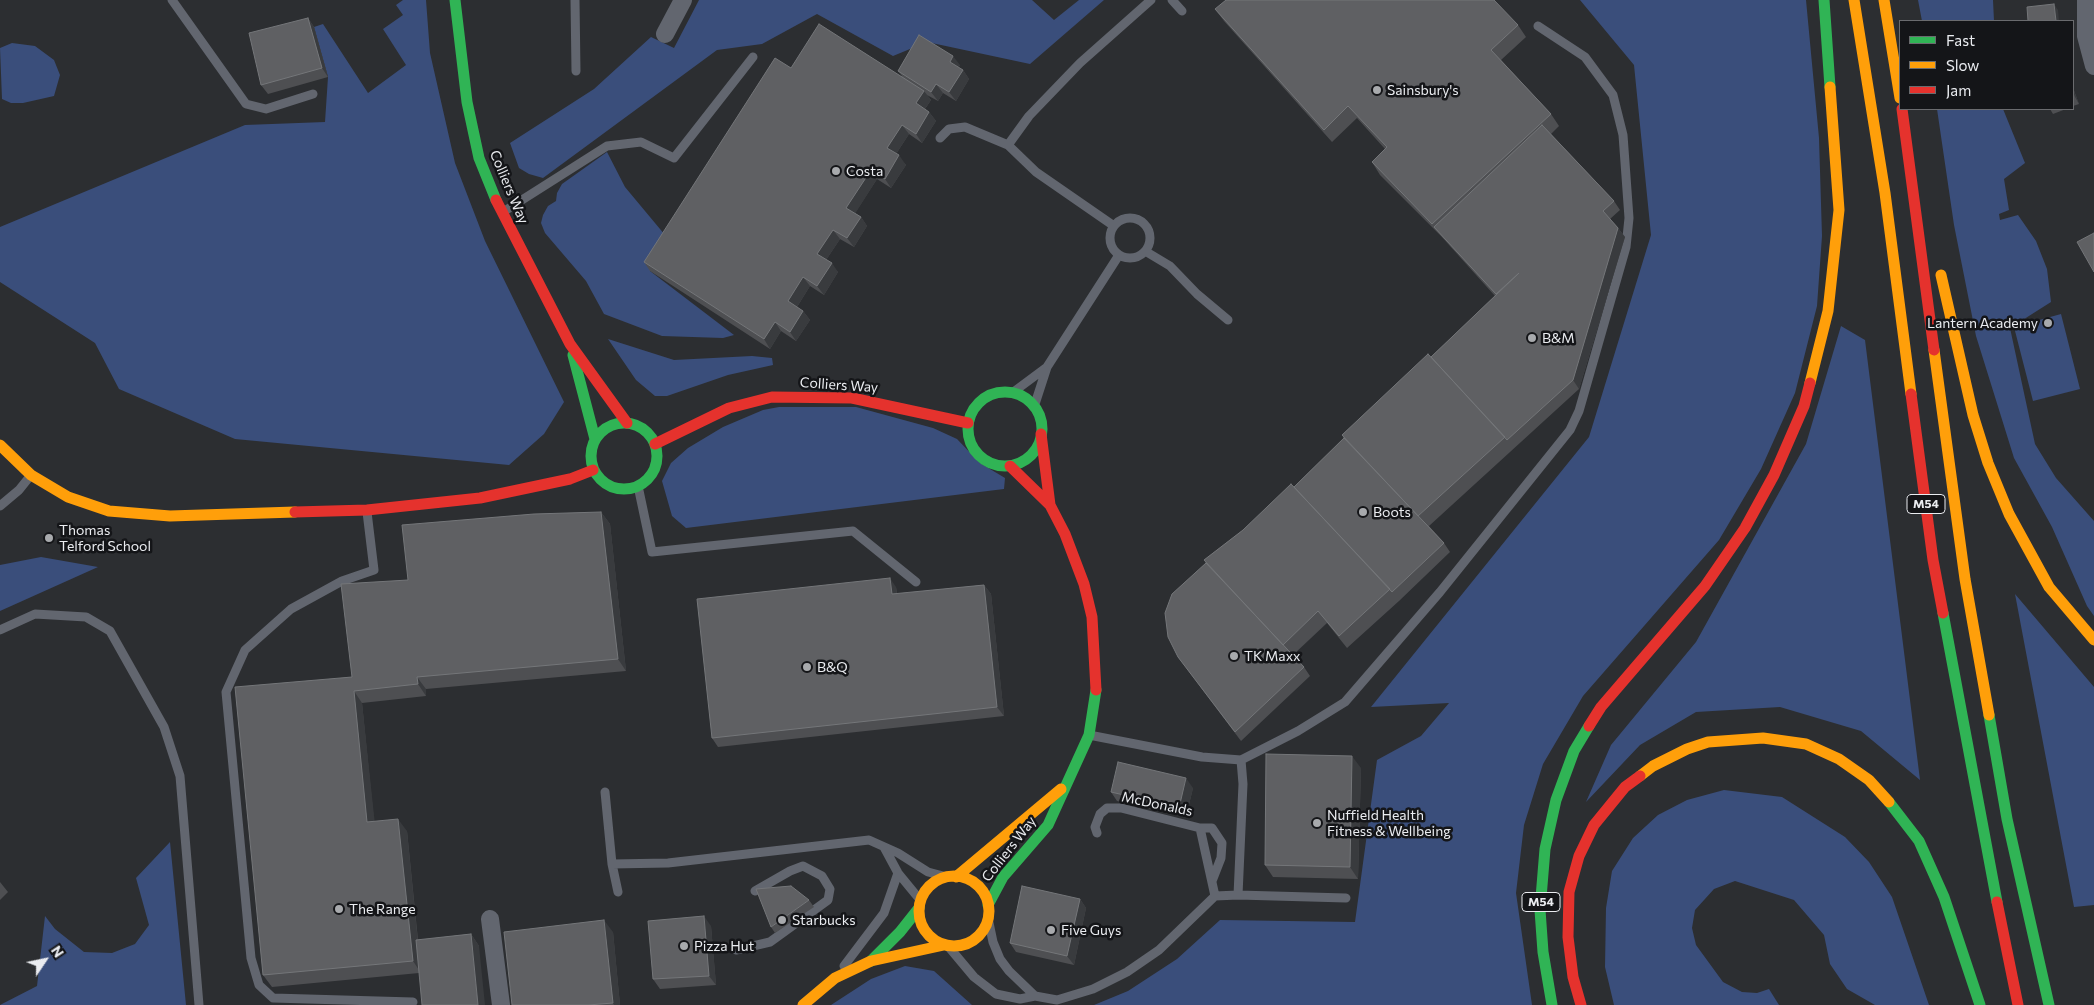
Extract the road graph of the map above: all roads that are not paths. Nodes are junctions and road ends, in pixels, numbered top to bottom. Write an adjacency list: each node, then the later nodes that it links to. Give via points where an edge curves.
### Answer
1 (172, 0): 18 (lane, via 246,104 266,109)
2 (456, 0): 23 (main road, Colliers Way, via 467,102 479,158)
3 (575, 0): 16 (lane)
4 (1151, 0): 21 (lane, via 1080,63 1029,116)
5 (1172, 0): 11 (lane)
6 (1824, 0): 82 (main road, M54, via 1838,210 1828,311 1804,406 1774,476 1745,528 1705,586 1601,707 1574,751 1556,800 1545,849 1540,910)
7 (1854, 0): 85 (main road, M54, via 1885,193 1933,560 1979,816)
8 (1884, 0): 17 (main road)
9 (2086, 0): 15 (street, via 2086,36)
10 (678, 2): 13 (street)
11 (1182, 11)
12 (1538, 26): 51 (lane, via 1585,57 1613,96 1623,135 1629,218 1626,247 1579,411 1555,450 1440,592 1345,702)
13 (665, 34)
14 (753, 57): 23 (lane, via 674,158 641,142 607,146)
15 (2094, 66)
16 (576, 71)
17 (1899, 92)
18 (313, 94)
19 (1902, 110): 22 (main road, M54)
20 (940, 138): 21 (lane, via 949,129 965,127)
21 (1008, 145): 24 (lane, via 1036,172)
22 (1913, 180): 25 (main road, M54); 86 (main road, M54, via 1965,579 2007,819)
23 (500, 213): 30 (main road, Colliers Way)
24 (1114, 226): 26 (lane, via 1124,219 1142,222 1149,233); 27 (lane, via 1110,238 1114,251)
25 (1932, 240)
26 (1145, 251): 27 (lane, via 1136,257); 29 (lane, via 1170,266)
27 (1120, 255): 31 (lane)
28 (1939, 266): 49 (main road, via 1973,415 2009,514 2049,587)
29 (1228, 320)
30 (570, 344): 34 (main road, Colliers Way); 37 (main road, Colliers Way)
31 (1047, 367): 32 (lane); 33 (lane)
32 (1012, 393): 33 (main road); 35 (main road, via 1001,392 979,402)
33 (1034, 407): 36 (main road, Colliers Way, via 1039,415)
34 (627, 423): 37 (main road, via 609,426); 38 (main road, Colliers Way, via 644,430)
35 (968, 423): 38 (main road, Colliers Way, via 852,398 772,397 730,408); 40 (main road, Colliers Way, via 971,446 978,455 993,464)
36 (1041, 434): 40 (main road, via 1031,455); 44 (main road, Colliers Way)
37 (595, 439): 41 (main road, Colliers Way, via 590,454)
38 (655, 444): 43 (main road, via 657,454 653,473)
39 (0, 445): 42 (main road)
40 (1010, 466): 44 (main road, Colliers Way)
41 (593, 470): 43 (main road, via 608,486 628,490); 46 (main road, via 570,479 480,498)
42 (31, 474): 45 (lane, via 20,490); 46 (main road, via 68,497 109,511 170,516)
43 (638, 486): 47 (lane, via 652,552 852,531)
44 (1050, 505): 50 (main road, Colliers Way, via 1084,584 1092,618 1097,685)
45 (0, 506)
46 (367, 510): 76 (lane, via 374,570 342,581 291,609 245,650 226,692 246,909 251,958 259,985 273,998)
47 (916, 582)
48 (0, 630): 78 (lane, via 35,614 86,617 110,631 164,727 180,776)
49 (2094, 640)
50 (1088, 735): 51 (lane, via 1202,757); 52 (main road, Colliers Way)
51 (1241, 760): 63 (lane, via 1243,784)
52 (1066, 784): 59 (main road, Colliers Way); 67 (main road, Colliers Way, via 1048,825 1003,876)
53 (605, 792): 57 (lane)
54 (1200, 828): 55 (lane, McDonalds, via 1121,808 1107,808 1100,814 1095,827); 60 (lane, McDonalds); 60 (lane, McDonalds, via 1212,828 1222,843 1221,858)
55 (1097, 833)
56 (884, 847): 57 (lane, via 869,840 850,841 668,863); 58 (lane); 59 (lane, via 928,872)
57 (612, 864): 62 (lane)
58 (898, 873): 66 (lane); 73 (lane, via 884,913)
59 (951, 877): 66 (main road, Colliers Way, via 930,886); 67 (main road, Colliers Way, via 967,879 977,885)
60 (1212, 881): 64 (lane, McDonalds)
61 (755, 891): 71 (lane, via 803,866 822,876 830,889 828,900 770,942)
62 (618, 892)
63 (1238, 895): 64 (lane); 65 (lane)
64 (1215, 896): 77 (lane, via 1159,950 1127,972)
65 (1346, 898)
66 (920, 905): 70 (main road, via 923,926 935,940); 72 (main road, Colliers Way, via 900,932)
67 (988, 905): 68 (main road, Colliers Way)
68 (988, 918): 70 (main road, Colliers Way, via 974,940 966,944); 75 (lane, via 1000,958)
69 (490, 919): 79 (street)
70 (946, 945): 72 (main road, Colliers Way); 74 (lane, via 974,977)
71 (736, 950)
72 (871, 961): 73 (main road, Colliers Way)
73 (836, 978): 80 (main road, Colliers Way)
74 (996, 994): 75 (lane, via 1020,999); 81 (lane)
75 (1036, 996): 77 (lane)
76 (414, 1002)
77 (1057, 1002)
78 (199, 1005)
79 (501, 1005)
80 (803, 1005)
81 (1000, 1005)
82 (1552, 1005)
83 (1581, 1005): 84 (main road, M54, via 1572,977 1568,937 1569,892 1579,856 1594,826 1625,787 1653,766 1708,742 1763,738 1806,744 1839,759 1869,780 1900,814 1919,841 1944,897)
84 (1980, 1005)
85 (2018, 1005)
86 (2049, 1005)

